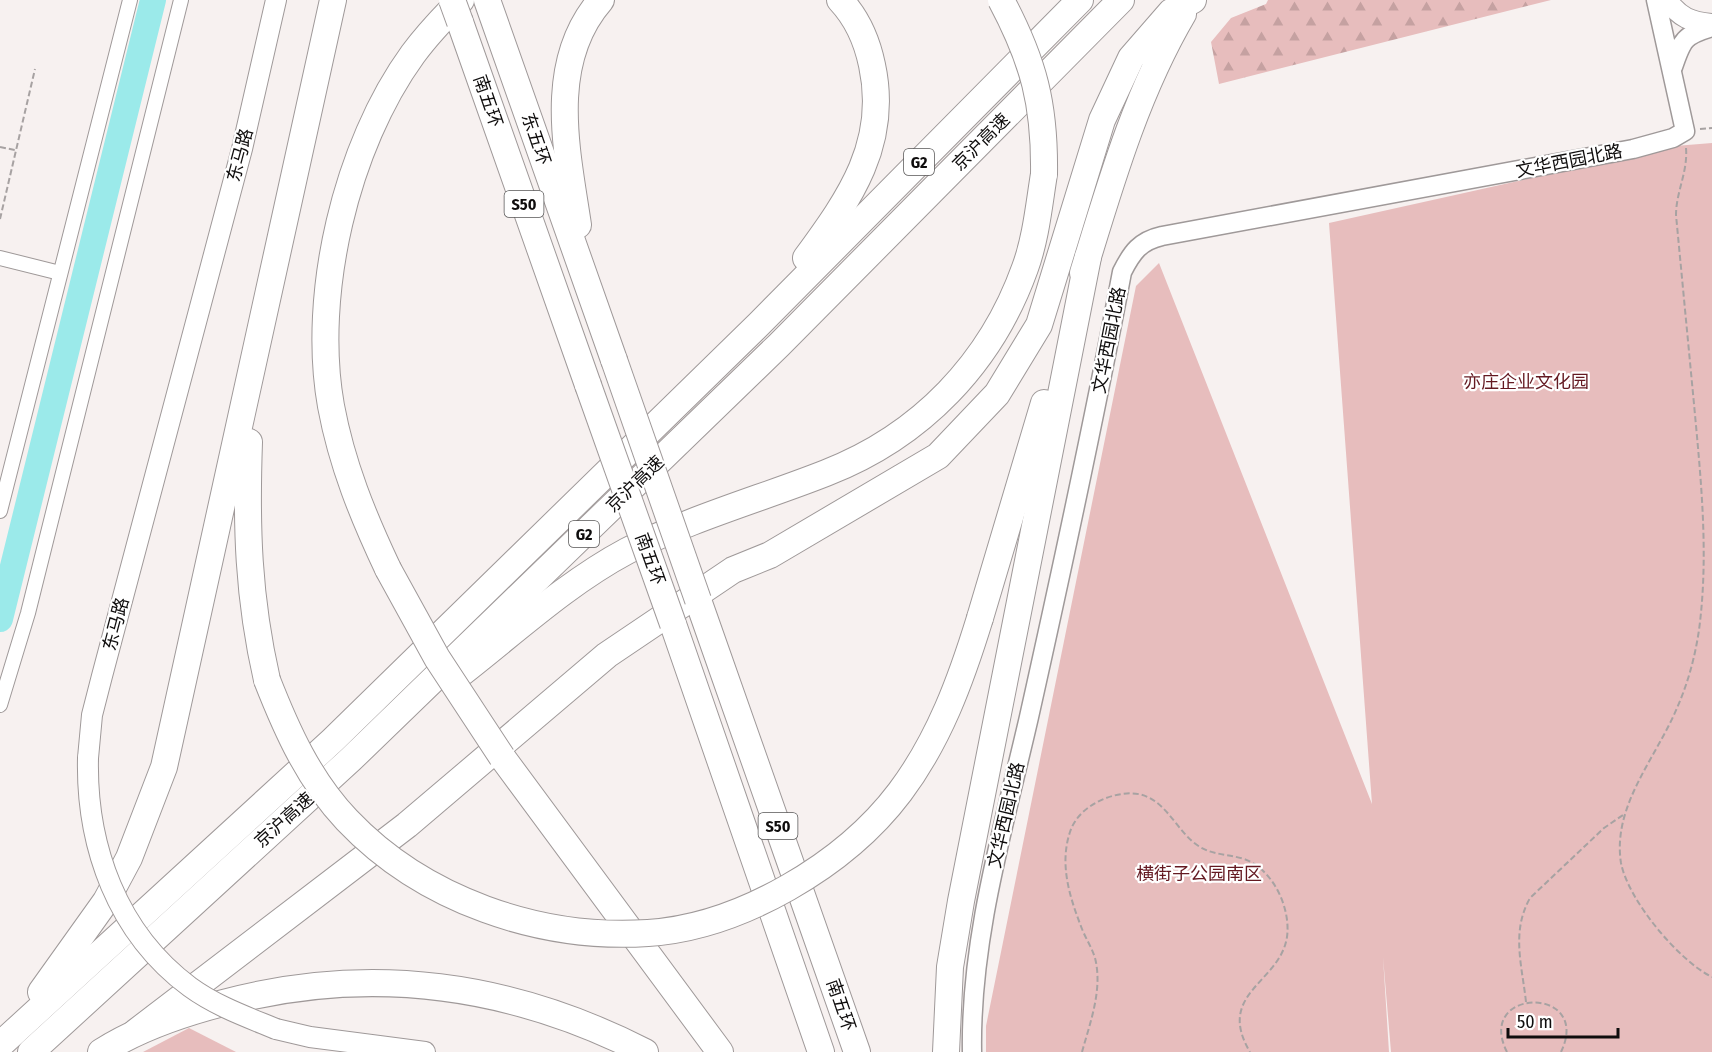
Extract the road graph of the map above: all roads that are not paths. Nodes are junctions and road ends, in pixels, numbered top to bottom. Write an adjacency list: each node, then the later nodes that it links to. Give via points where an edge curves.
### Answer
1 (130, 0): 19 (street)
2 (181, 0): 24 (street, via 31,602)
3 (276, 0): 30 (main road, 东马路, bridge, via 242,149 92,716 87,793 104,872 122,909 164,965 191,987 228,1009 276,1029)
4 (333, 0): 22 (highway)
5 (487, 0): 20 (highway, 东五环 / S50)
6 (602, 0): 20 (highway, via 577,41 567,76 564,110)
7 (840, 0): 21 (highway, via 859,26 870,53 877,120 871,147 841,210)
8 (1001, 0): 25 (highway, bridge, via 1025,49 1039,91 1044,174 1026,266 1007,313 959,385 874,450 829,472 680,527 588,574)
9 (1080, 0): 21 (highway, 京沪高速 / G2)
10 (1121, 0): 25 (highway, 京沪高速 / G2, via 778,345)
11 (1193, 0): 17 (highway, via 1156,67 1132,122); 26 (highway, via 1171,12 1131,58 1102,120 1039,325 998,394 938,456 787,546 733,570 607,655 407,825)
12 (1656, 0): 16 (street)
13 (1667, 0): 15 (main road, via 1689,22)
14 (458, 7): 32 (highway, bridge, via 412,55 374,124 340,219 330,267 326,359 331,404 350,481 388,569 437,658 502,757); 33 (highway, 南五环 / S50, bridge)
15 (1712, 25): 16 (street, via 1689,34)
16 (1672, 67): 36 (street, 文华西园北路, via 1685,131 1673,138 1633,149 1162,236 1149,239 1131,255 1122,272 1077,505 992,877 978,963)
17 (1088, 257): 22 (highway, bridge, via 965,668 928,752 899,794 873,822 812,874 775,894 694,926 649,933 591,933 504,916 466,902 384,854 347,820 315,779 288,735 267,680 254,624 247,507); 35 (highway, via 960,901 950,967)
18 (0, 258): 19 (street)
19 (60, 273): 23 (street)
20 (585, 279): 34 (highway, 南五环 / S50, bridge)
21 (759, 324): 27 (highway, 京沪高速 / G2, via 333,740)
22 (259, 340): 27 (highway, via 177,719 150,808 106,901)
23 (0, 511)
24 (0, 705)
25 (351, 759): 28 (highway, 京沪高速 / G2)
26 (136, 1032): 29 (highway); 31 (highway, via 182,1014 290,988 335,982 400,983 501,996 606,1032)
27 (1, 1044)
28 (31, 1052)
29 (101, 1052)
30 (425, 1052)
31 (645, 1052)
32 (720, 1052)
33 (821, 1052)
34 (857, 1052)
35 (945, 1052)
36 (972, 1052)

